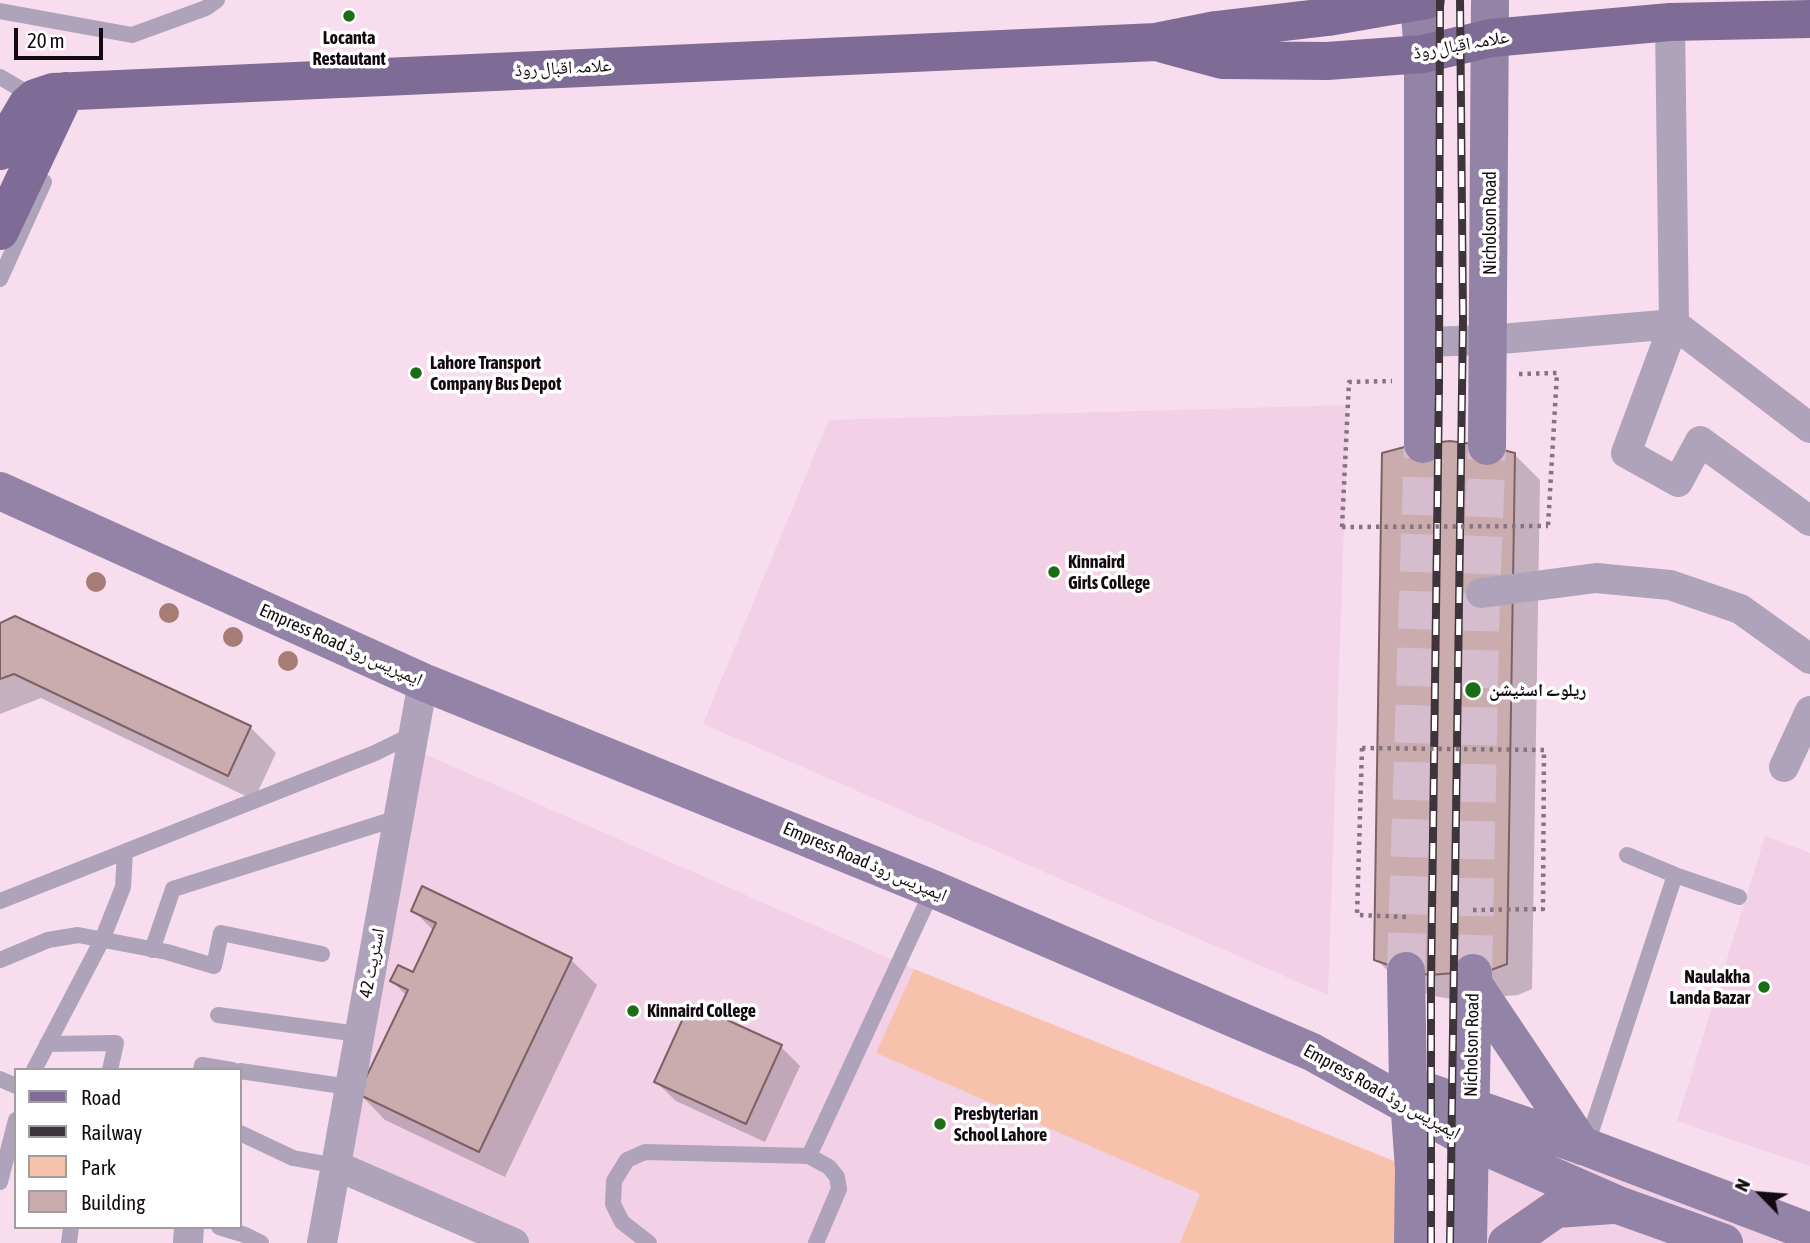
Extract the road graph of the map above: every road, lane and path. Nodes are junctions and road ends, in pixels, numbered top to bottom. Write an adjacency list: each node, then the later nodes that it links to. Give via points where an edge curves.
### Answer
1 (216, 0): 4 (lane, via 206,8 132,35)
2 (1421, 0): 8 (main road, علامہ اقبال روڈ); 9 (main road)
3 (1490, 0): 7 (main road, Nicholson Road)
4 (0, 11)
5 (1810, 19): 6 (main road, علامہ اقبال روڈ)
6 (1670, 22): 7 (main road, علامہ اقبال روڈ); 16 (street)
7 (1491, 38): 9 (main road, علامہ اقبال روڈ); 18 (main road, Nicholson Road)
8 (1156, 42): 9 (main road, علامہ اقبال روڈ, via 1222,60 1327,61); 11 (main road, علامہ اقبال روڈ)
9 (1423, 54): 17 (main road)
10 (0, 77): 11 (lane)
11 (66, 96): 12 (main road, via 15,125); 14 (main road)
12 (0, 151)
13 (51, 166): 15 (lane)
14 (0, 231)
15 (0, 279)
16 (1674, 324): 18 (street); 20 (street); 24 (street, via 1626,453 1678,482 1700,441)
17 (1421, 342): 18 (street); 19 (main road)
18 (1489, 357): 19 (path, bridge, via 1557,373 1548,526 1342,527 1349,382); 22 (main road, Nicholson Road)
19 (1422, 380): 21 (main road)
20 (1810, 428)
21 (1423, 444)
22 (1488, 446)
23 (0, 491): 27 (main road, Empress Road ایمپریس روڈ)
24 (1810, 521)
25 (1481, 593): 26 (street, via 1596,578 1670,585 1740,609)
26 (1810, 659)
27 (423, 682): 29 (street, اسٹریٹ 42); 35 (main road, Empress Road ایمپریس روڈ)
28 (1810, 711): 30 (street)
29 (414, 734): 31 (street, اسٹریٹ 42); 32 (lane)
30 (1784, 767)
31 (401, 817): 41 (lane, via 173,888); 46 (street, اسٹریٹ 42)
32 (125, 852): 37 (lane); 40 (lane, via 123,887)
33 (1627, 855): 34 (lane)
34 (1675, 875): 36 (lane); 58 (lane)
35 (933, 889): 54 (main road, Empress Road ایمپریس روڈ); 60 (lane)
36 (1739, 897)
37 (0, 901)
38 (1474, 910): 39 (path, bridge, via 1543,909 1544,750 1362,748 1357,915)
39 (1409, 917)
40 (102, 940): 41 (lane); 43 (lane, via 78,935 48,940); 47 (lane)
41 (152, 950): 42 (lane, via 214,966 221,933)
42 (322, 954)
43 (0, 960)
44 (1406, 971): 54 (main road)
45 (218, 1015): 46 (lane)
46 (358, 1034): 53 (street, اسٹریٹ 42)
47 (47, 1044): 48 (lane); 49 (lane, via 116,1043)
48 (35, 1068)
49 (110, 1068)
50 (201, 1068): 51 (lane)
51 (220, 1068)
52 (242, 1071): 53 (lane)
53 (349, 1087): 61 (street, اسٹریٹ 42)
54 (1410, 1097): 55 (main road, Empress Road ایمپریس روڈ); 71 (main road)
55 (1470, 1123): 58 (main road, Empress Road ایمپریس روڈ); 58 (main road, Nicholson Road, via 1473,978); 63 (main road, Empress Road ایمپریس روڈ); 72 (main road, Nicholson Road)
56 (14, 1125): 59 (lane)
57 (242, 1134): 61 (lane, via 293,1158)
58 (1584, 1146): 65 (main road, Empress Road ایمپریس روڈ)
59 (4, 1149): 62 (lane)
60 (809, 1156): 69 (lane, via 645,1152 627,1160 614,1181 613,1204 622,1222); 70 (lane, via 829,1167 839,1189)
61 (337, 1166): 67 (street, اسٹریٹ 42); 68 (street)
62 (0, 1182)
63 (1618, 1205): 73 (main road, via 1556,1209); 74 (main road, Empress Road ایمپریس روڈ)
64 (226, 1229): 66 (lane)
65 (1810, 1232)
66 (261, 1243)
67 (321, 1243)
68 (514, 1243)
69 (649, 1243)
70 (816, 1243)
71 (1413, 1243)
72 (1468, 1243)
73 (1507, 1243)
74 (1724, 1243)

